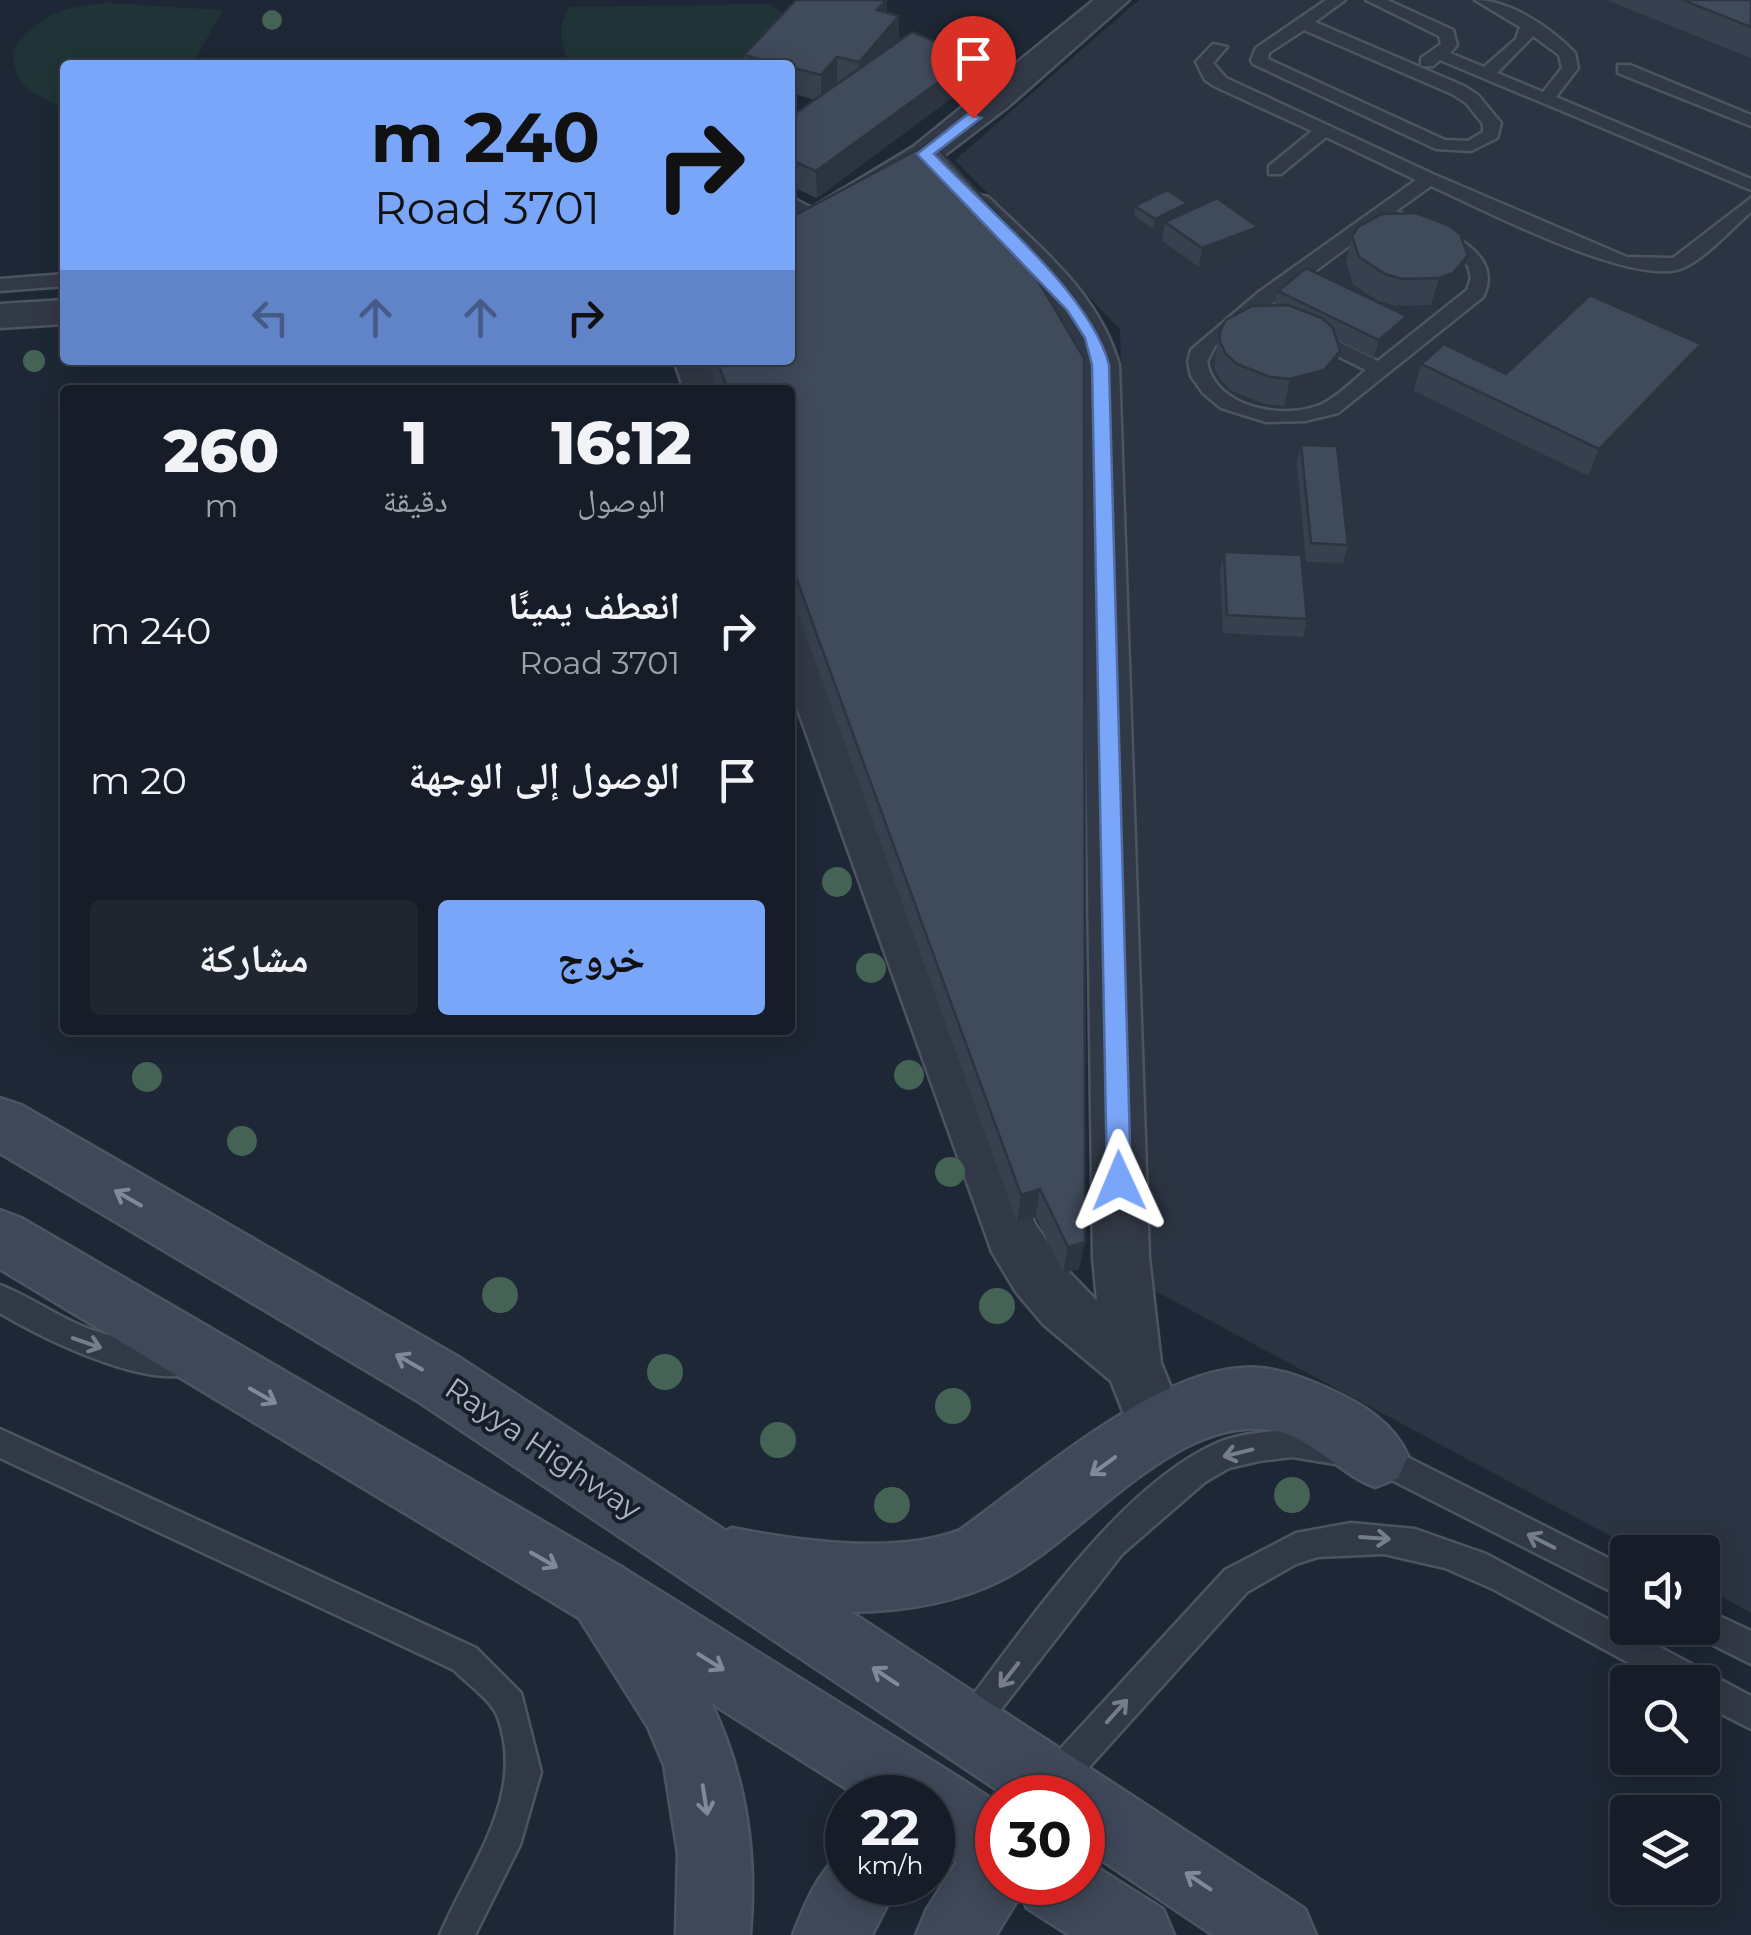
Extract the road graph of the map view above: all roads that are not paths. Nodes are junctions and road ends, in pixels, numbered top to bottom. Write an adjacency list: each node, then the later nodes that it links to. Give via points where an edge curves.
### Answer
1 (1113, 0): 15 (street)
2 (1337, 0): 5 (lane)
3 (1374, 0): 8 (lane, via 1447,33 1449,45)
4 (1482, 0): 6 (lane)
5 (1303, 23): 10 (lane); 10 (lane, via 1259,60 1442,146 1470,146 1491,134 1492,123 1472,98)
6 (1530, 25): 11 (lane); 12 (lane, via 1567,52 1570,68)
7 (1219, 47): 14 (lane, via 1204,62 1210,76)
8 (1438, 54): 10 (lane); 11 (lane)
9 (1624, 70): 13 (lane)
10 (1415, 71)
11 (1486, 74): 12 (lane)
12 (1546, 99): 18 (lane)
13 (1751, 121)
14 (1323, 131): 16 (lane); 17 (lane)
15 (925, 154): 21 (street); 32 (street, via 1074,306 1098,351 1121,1258)
16 (1276, 170)
17 (1429, 180): 19 (lane, via 1643,266 1691,256); 20 (lane)
18 (1751, 185)
19 (1751, 203)
20 (1384, 212): 25 (lane); 27 (lane, via 1470,255 1483,282 1476,294 1419,327)
21 (800, 219)
22 (60, 280): 23 (lane)
23 (0, 285)
24 (60, 312): 26 (street)
25 (1269, 314): 27 (lane); 27 (lane, via 1205,342 1198,354 1203,380 1229,404 1270,417 1313,414)
26 (0, 316)
27 (1380, 370)
28 (795, 640): 32 (street, via 1010,1234 1045,1291)
29 (0, 1123): 37 (main road, Rayya Highway, one-way to 29, via 438,1379)
30 (0, 1237): 33 (main road)
31 (0, 1298): 33 (lane, one-way to 33, via 89,1344)
32 (1132, 1362): 34 (street)
33 (212, 1366): 39 (main road, one-way to 39)
34 (1158, 1427): 36 (main road, via 1212,1402 1284,1402 1340,1426); 37 (main road, one-way to 37, via 983,1554 946,1568 803,1576)
35 (0, 1443): 54 (lane, via 464,1658 510,1704 526,1772 503,1844)
36 (1375, 1456): 38 (lane, one-way to 36); 45 (lane, one-way to 45, via 1292,1443 1224,1455 1194,1472 1111,1543)
37 (699, 1552): 45 (main road, Rayya Highway, one-way to 37)
38 (1610, 1576)
39 (598, 1592): 46 (main road, one-way to 46); 55 (main road, one-way to 55, via 683,1718 694,1750 713,1846)
40 (1720, 1633): 41 (lane)
41 (1751, 1648)
42 (1663, 1665): 49 (lane, one-way to 42, via 1236,1581 1316,1542 1362,1536 1454,1554)
43 (1720, 1697): 44 (lane)
44 (1751, 1714)
45 (966, 1730): 47 (main road); 48 (main road, Rayya Highway)
46 (888, 1775)
47 (937, 1775)
48 (1033, 1775)
49 (1079, 1775)
50 (1105, 1822): 59 (main road, Rayya Highway, one-way to 50)
51 (975, 1900): 57 (main road)
52 (848, 1905): 56 (main road)
53 (1089, 1905): 58 (main road)
54 (458, 1935)
55 (712, 1935)
56 (830, 1935)
57 (953, 1935)
58 (1137, 1935)
59 (1279, 1935)

